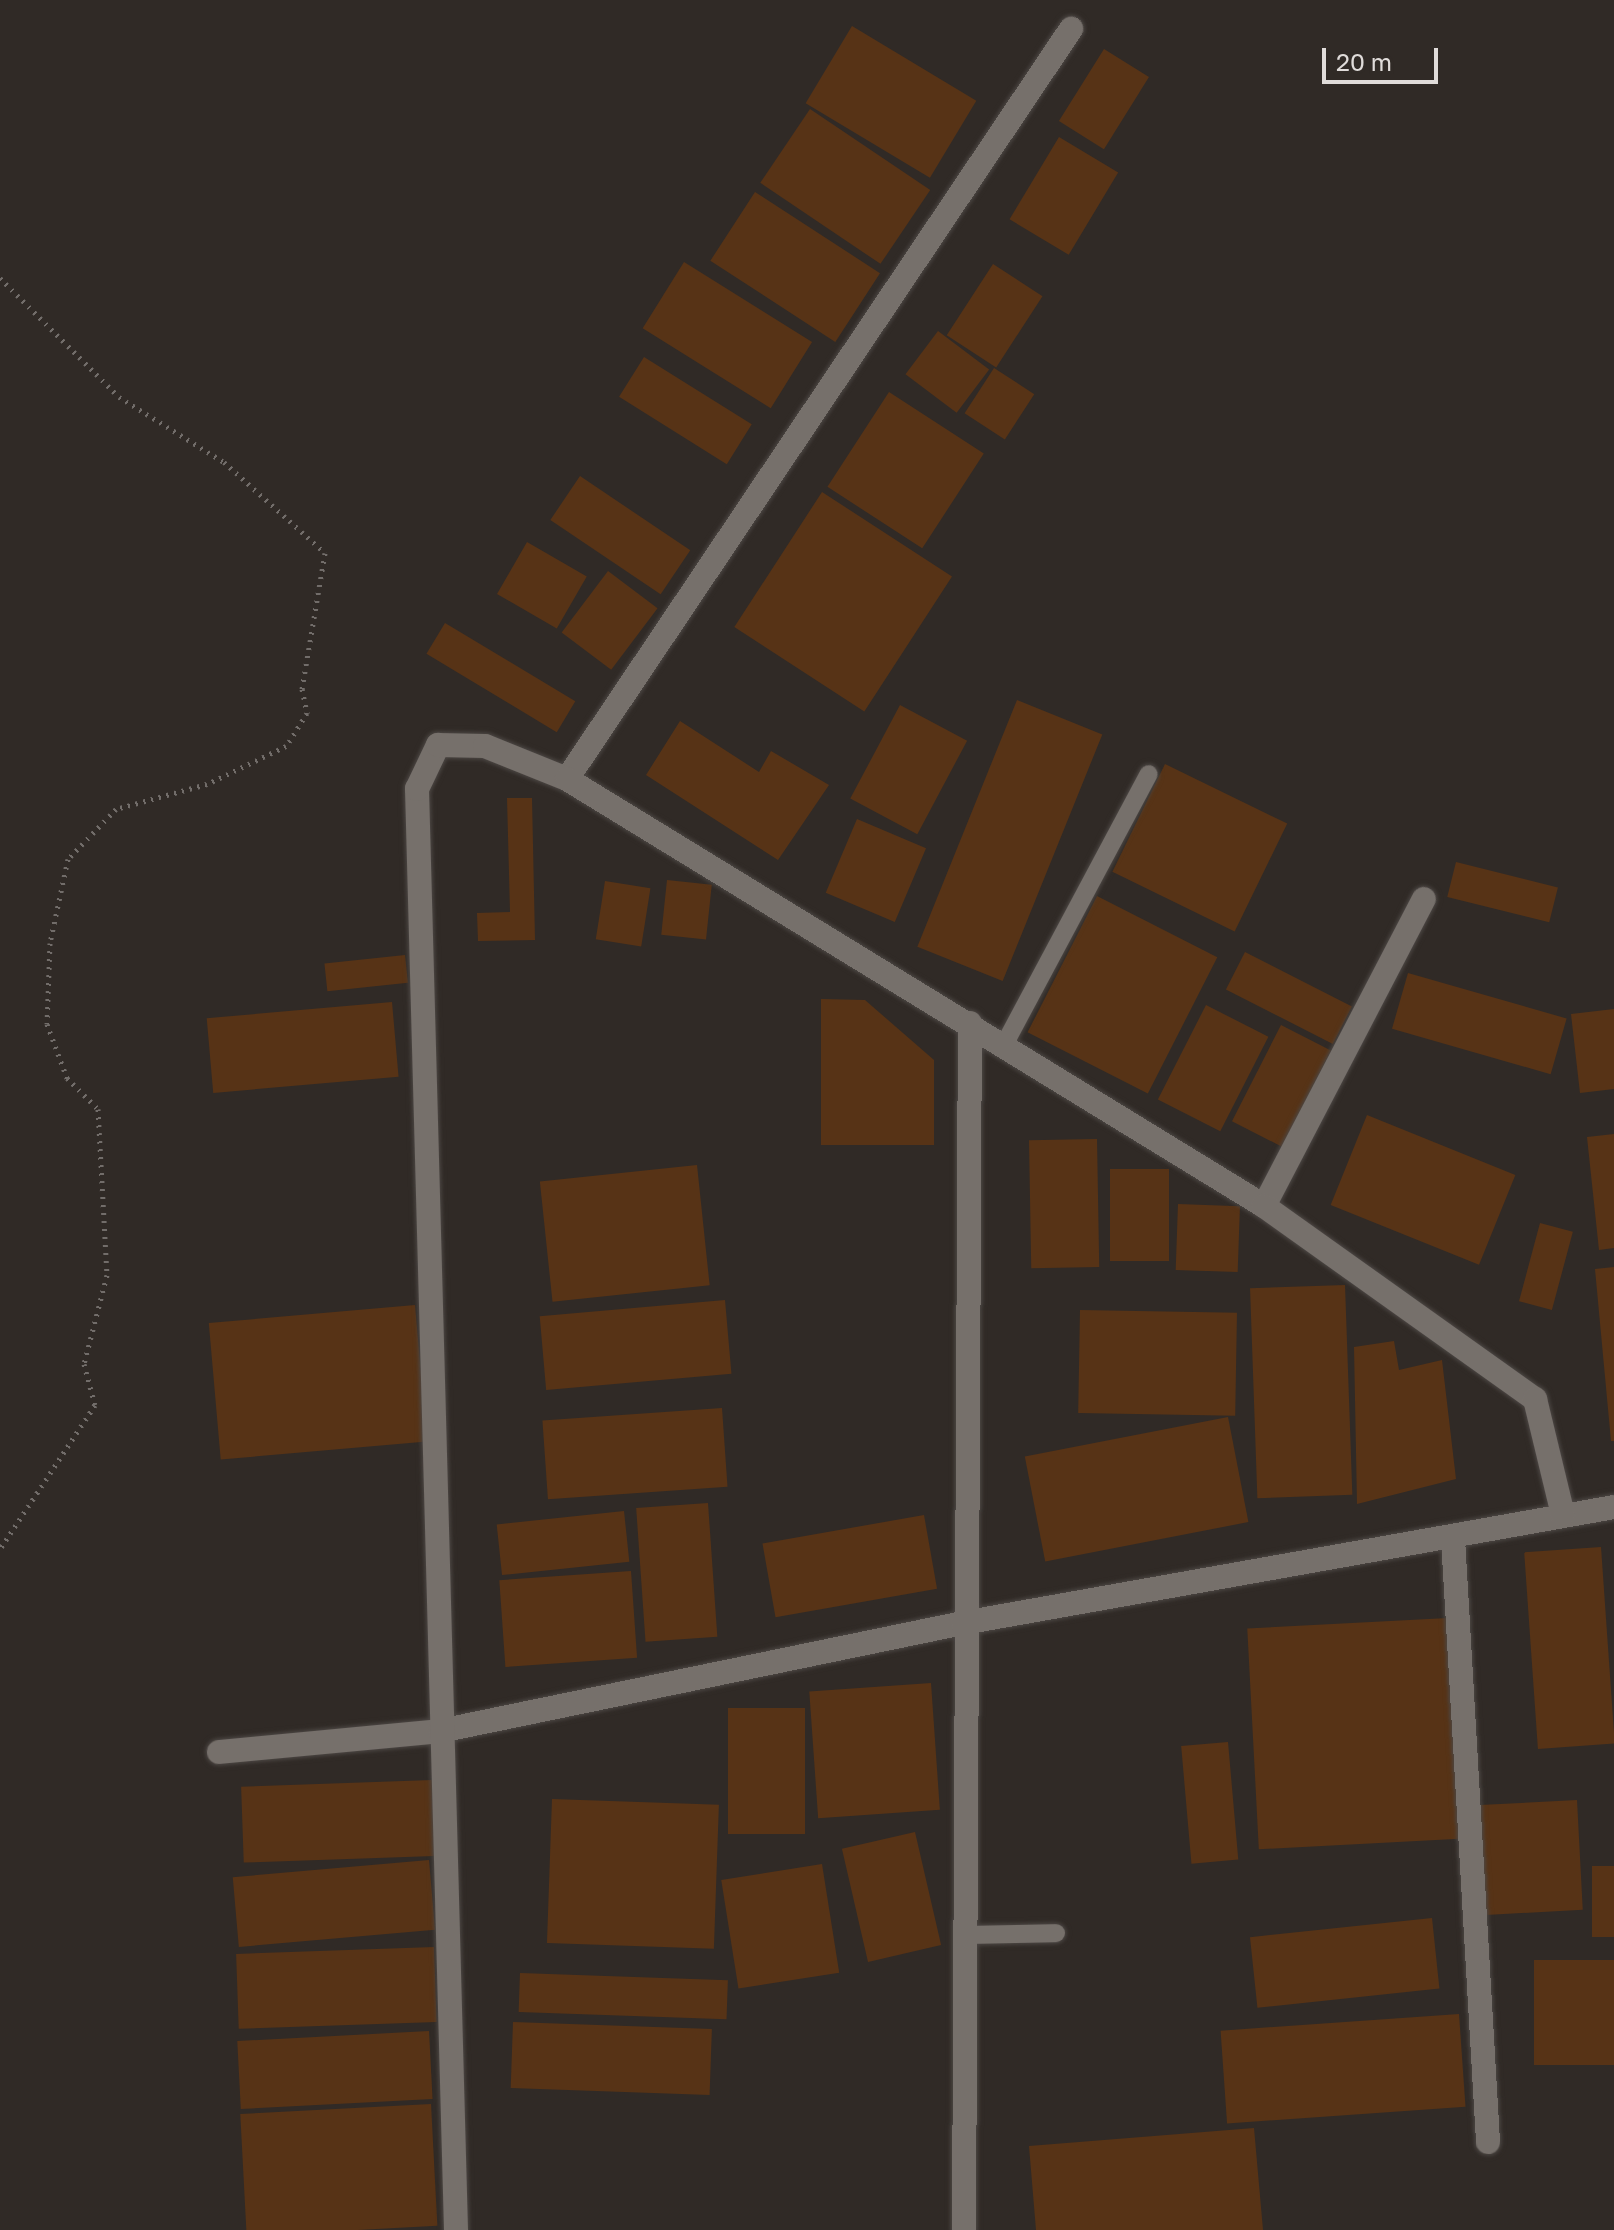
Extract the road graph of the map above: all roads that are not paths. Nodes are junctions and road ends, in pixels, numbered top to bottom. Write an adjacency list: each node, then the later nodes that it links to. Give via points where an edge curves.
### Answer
1 (1071, 29): 3 (street)
2 (1149, 774): 6 (lane)
3 (567, 779): 5 (street); 12 (street, via 485,746 438,745 417,789)
4 (1424, 899): 7 (street)
5 (970, 1023): 6 (street); 11 (street)
6 (1004, 1045): 7 (street)
7 (1264, 1206): 9 (street, via 1535,1399)
8 (1614, 1507): 9 (street)
9 (1563, 1515): 10 (street)
10 (1453, 1538): 11 (street); 16 (street)
11 (963, 1623): 12 (street); 15 (street)
12 (440, 1731): 13 (street); 17 (street)
13 (219, 1752)
14 (1056, 1933): 15 (lane)
15 (964, 1935): 18 (street)
16 (1488, 2142)
17 (456, 2230)
18 (964, 2230)

